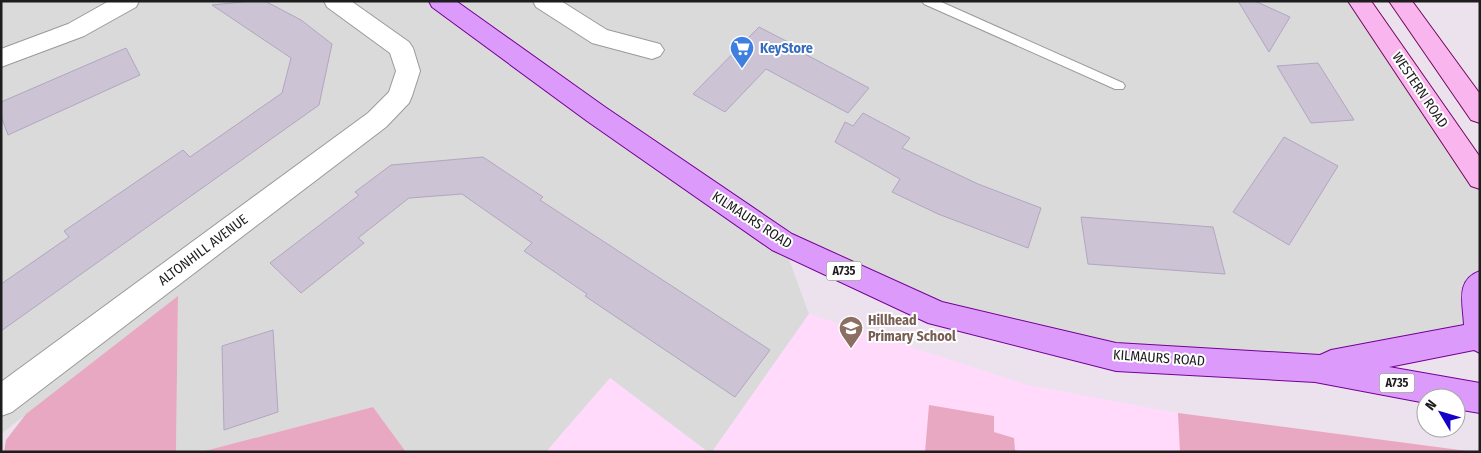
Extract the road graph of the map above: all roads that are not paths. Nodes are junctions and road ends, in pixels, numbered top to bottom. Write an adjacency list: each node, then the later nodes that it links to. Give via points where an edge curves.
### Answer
1 (128, 1): 9 (street, via 76,30)
2 (334, 1): 17 (street, ALTONHILL AVENUE, via 401,48 408,71 400,96 378,120)
3 (440, 1): 15 (main road, KILMAURS ROAD / A735, via 596,114 782,242 938,314 1116,357)
4 (544, 1): 8 (street, via 600,37)
5 (928, 1): 10 (lane)
6 (1359, 1): 12 (main road, WESTERN ROAD)
7 (1400, 1): 11 (main road)
8 (652, 50)
9 (1, 58)
10 (1119, 86)
11 (1480, 113)
12 (1480, 178)
13 (1480, 284): 14 (main road, A735, via 1477,287)
14 (1479, 338): 15 (main road, KILMAURS ROAD / A735)
15 (1315, 368): 16 (main road, KILMAURS ROAD / A735)
16 (1480, 398)
17 (1, 400)

